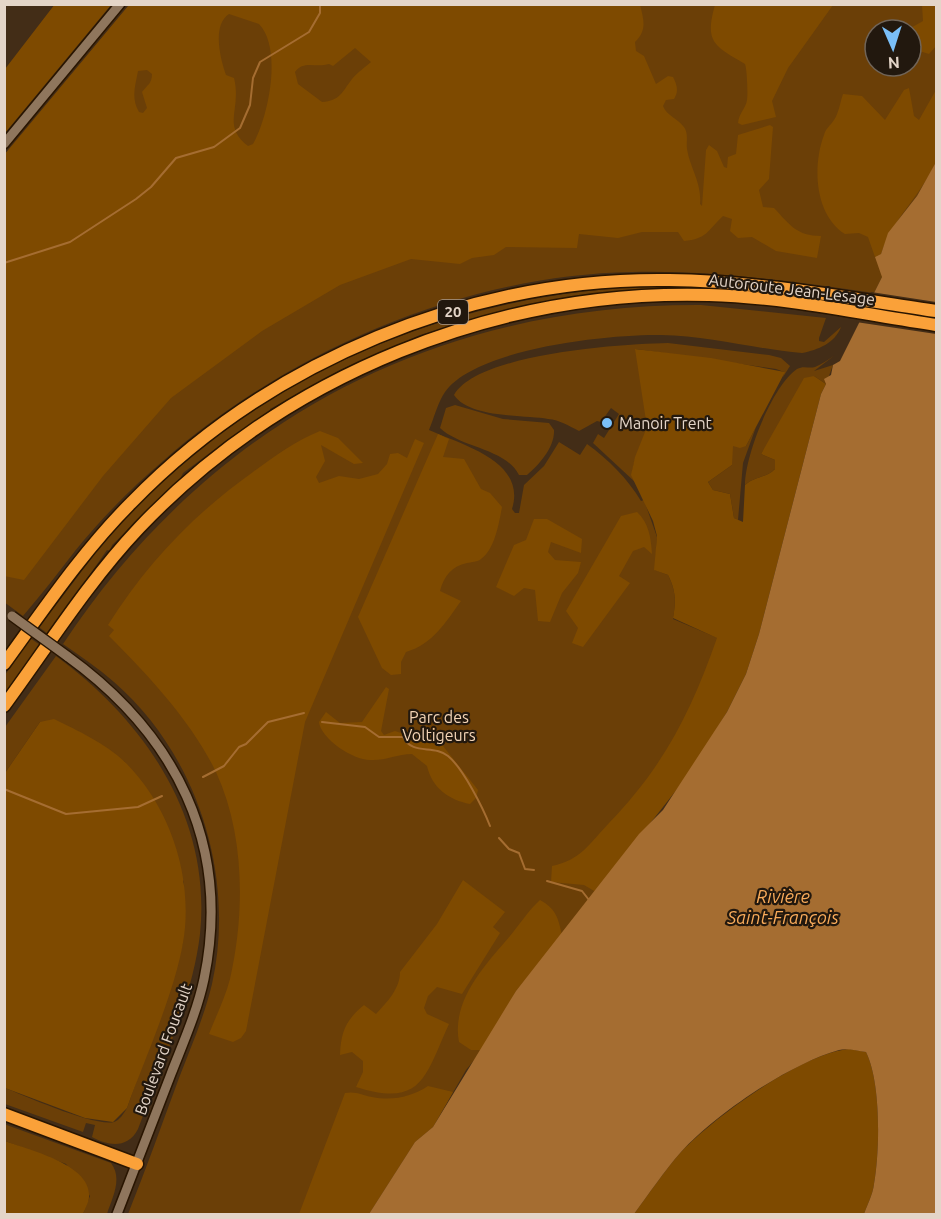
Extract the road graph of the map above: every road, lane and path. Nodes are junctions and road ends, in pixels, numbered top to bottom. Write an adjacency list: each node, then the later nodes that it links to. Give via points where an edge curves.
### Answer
1 (120, 4): 2 (street)
2 (4, 144)
3 (936, 311): 6 (highway, Autoroute Jean-Lesage / 20, via 712,282 653,280 608,282 496,300 429,319 373,339 277,388 177,460 108,527)
4 (936, 325): 9 (highway, Autoroute Jean-Lesage / 20, via 710,295 601,301 537,310 423,342 316,391 203,469 163,505 96,578)
5 (8, 613): 11 (street, Boulevard Foucault, bridge, via 121,699 165,754 194,817 208,878 210,932 202,986)
6 (26, 633): 7 (highway); 8 (highway, Autoroute Jean-Lesage / 20)
7 (4, 657)
8 (4, 664)
9 (4, 706)
10 (4, 1114): 11 (highway)
11 (137, 1164): 12 (street, Boulevard Foucault)
12 (117, 1215)

